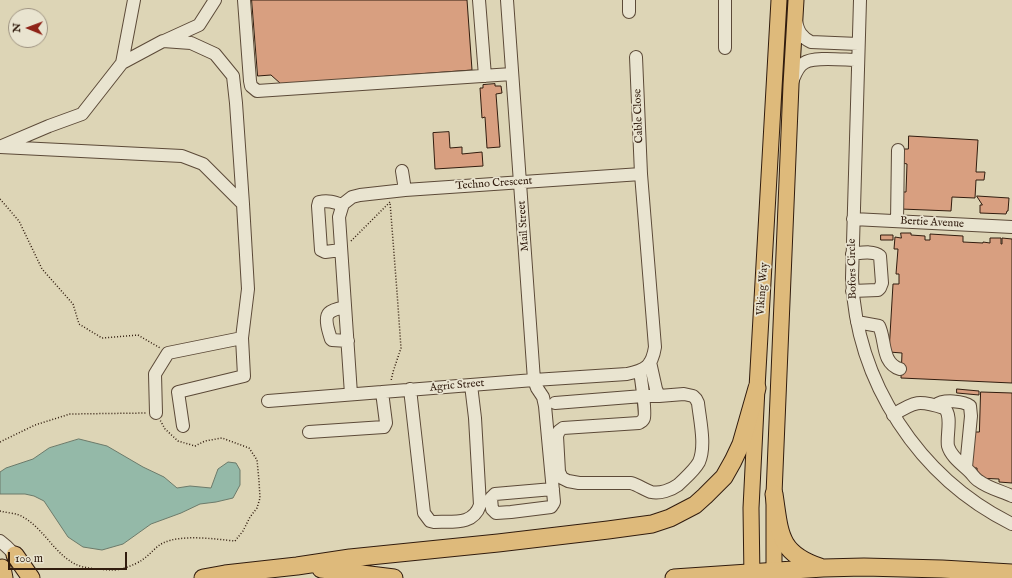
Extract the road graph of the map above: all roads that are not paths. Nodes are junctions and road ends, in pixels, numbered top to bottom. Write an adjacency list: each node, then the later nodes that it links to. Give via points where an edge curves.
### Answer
1 (134, 0): 17 (street)
2 (215, 0): 12 (street, via 198,25)
3 (244, 0): 19 (street, via 250,81 251,86 257,91)
4 (479, 0): 19 (street)
5 (507, 0): 18 (street, Mail Street)
6 (725, 0): 14 (street)
7 (772, 0): 11 (street)
8 (779, 0): 11 (main road, Viking Way)
9 (860, 0): 13 (street, Bofors Circle)
10 (795, 7): 13 (street, via 799,32 807,40 816,43); 20 (main road, Viking Way)
11 (778, 30): 43 (main road, Viking Way)
12 (163, 41): 17 (street); 27 (street, via 191,43 215,54 233,76)
13 (858, 44): 16 (street, Bofors Circle)
14 (725, 48)
15 (636, 57): 24 (street, Cable Close)
16 (857, 60): 20 (street, via 808,60 799,68); 29 (street, Bofors Circle)
17 (122, 63): 21 (street, via 82,114)
18 (512, 74): 19 (street); 25 (street, Mail Street)
19 (485, 76)
20 (791, 85): 58 (main road, Viking Way)
21 (0, 147): 27 (street, via 182,156 203,164)
22 (898, 150): 30 (street)
23 (402, 171): 26 (street)
24 (641, 174): 25 (street, Techno Crescent); 39 (street, via 655,347)
25 (521, 183): 26 (street, Techno Crescent); 41 (street, Mail Street)
26 (405, 190): 28 (street, Techno Crescent, via 360,194)
27 (243, 204): 37 (street, via 248,289)
28 (342, 205): 32 (street, via 339,217); 32 (street, via 325,201 319,202 318,206 321,250)
29 (853, 219): 30 (street, Bertie Avenue); 33 (street, Bofors Circle)
30 (897, 221): 31 (street, Bertie Avenue)
31 (1012, 227)
32 (341, 250): 35 (street)
33 (852, 254): 34 (street, Bofors Circle); 34 (street, via 874,253 880,256 882,283 878,290)
34 (852, 291): 36 (street, Bofors Circle)
35 (345, 307): 38 (street); 38 (street, via 330,312 327,321 332,340)
36 (857, 322): 40 (street, via 878,326 882,332 887,358 894,367); 53 (street, Bofors Circle, via 873,373)
37 (242, 338): 52 (street, via 168,353 155,374); 54 (street, via 244,376 178,392)
38 (348, 341): 46 (street)
39 (646, 367): 41 (street, Agric Street, via 627,374); 47 (street); 48 (street)
40 (900, 369)
41 (534, 380): 42 (street, Agric Street); 57 (street, via 545,406)
42 (471, 385): 44 (street, Agric Street); 44 (street, via 480,505 473,517 464,521 434,522 424,513)
43 (757, 388): 63 (highway, via 741,444 724,477 695,505 670,518 647,525); 68 (main road, Viking Way, via 751,508)
44 (410, 390): 45 (street, Agric Street)
45 (386, 391): 46 (street, Agric Street); 55 (street, via 384,427)
46 (351, 394): 49 (street, Agric Street)
47 (643, 396): 48 (street); 48 (street, via 645,416 640,423 561,429 556,436 559,472 562,478 579,483 631,483 657,492 666,491 689,476 699,462 702,446 696,400 693,396 684,394); 50 (street)
48 (659, 396)
49 (268, 401)
50 (555, 403)
51 (936, 405): 53 (street, via 914,403); 56 (street, via 948,412 948,447); 56 (street, via 947,401 970,406)
52 (156, 413)
53 (893, 415): 60 (street, Bofors Circle, via 913,444 958,490)
54 (183, 426)
55 (309, 432)
56 (966, 467): 59 (street, via 979,481)
57 (553, 489): 57 (street, via 554,504 551,507 496,513 492,509 491,498 495,494)
58 (774, 494): 64 (highway, via 779,527 787,547 799,558); 69 (main road, Viking Way)
59 (1012, 496)
60 (1012, 524)
61 (0, 541): 62 (street)
62 (15, 555): 70 (street); 71 (highway)
63 (297, 566): 72 (highway); 73 (highway)
64 (823, 568): 65 (highway); 69 (highway)
65 (867, 573): 67 (highway)
66 (1012, 573): 67 (highway)
67 (936, 574)
68 (752, 575): 69 (highway); 74 (highway)
69 (774, 575)
70 (26, 578)
71 (31, 578)
72 (203, 578)
73 (394, 578)
74 (674, 578)

